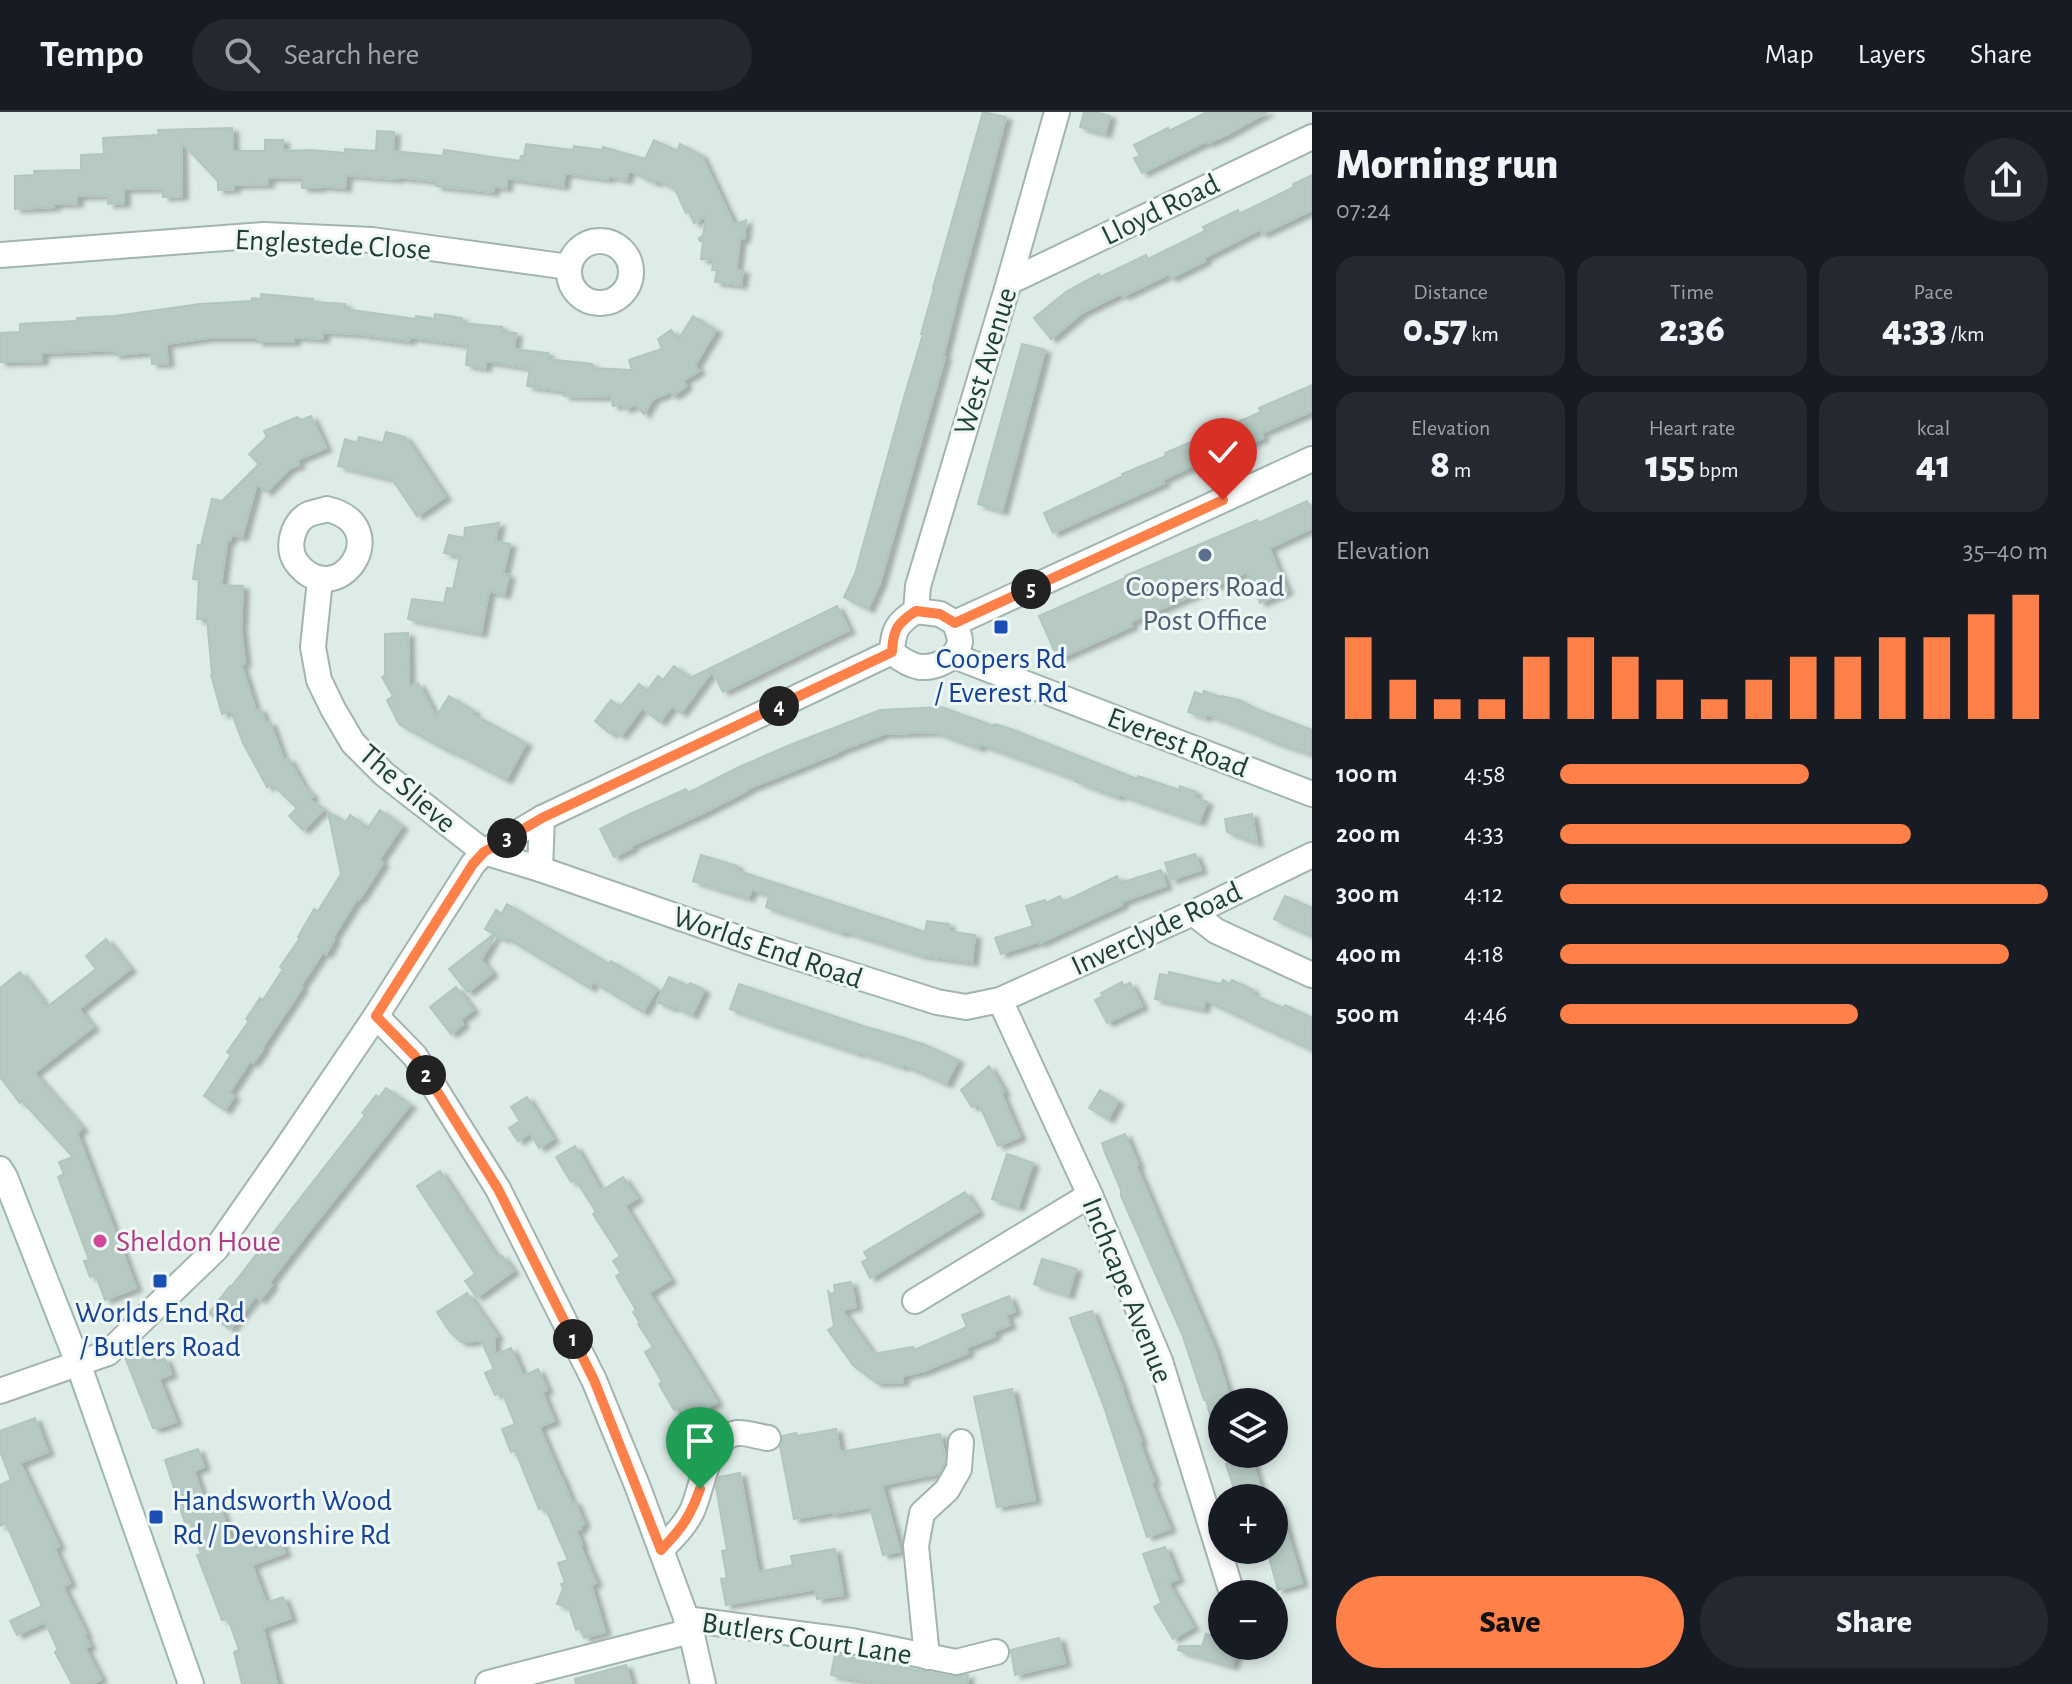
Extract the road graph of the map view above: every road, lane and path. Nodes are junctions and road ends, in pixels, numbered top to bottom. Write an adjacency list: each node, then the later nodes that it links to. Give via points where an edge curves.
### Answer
1 (1057, 112): 5 (street, West Avenue)
2 (1312, 137): 5 (street, Lloyd Road)
3 (0, 255): 4 (street, Englestede Close, via 264,235 372,240)
4 (569, 267)
5 (1009, 282): 8 (street, West Avenue, via 918,586)
6 (1312, 459): 9 (street)
7 (320, 580): 14 (street, The Slieve, via 313,647 319,680 353,743 384,774)
8 (916, 611): 9 (street, via 940,614); 10 (street, via 901,620)
9 (955, 623): 11 (street, via 960,640)
10 (892, 652): 11 (street, via 920,667); 13 (street)
11 (954, 656): 12 (street, Everest Road)
12 (1312, 794)
13 (542, 818): 14 (street); 16 (street)
14 (484, 852): 16 (street, Worlds End Road); 20 (street)
15 (1312, 855): 17 (street, Inverclyde Road)
16 (540, 869): 19 (street, Worlds End Road, via 937,1002 966,1007)
17 (1193, 913): 18 (street, via 1216,931); 19 (street, Inverclyde Road)
18 (1312, 975)
19 (1000, 1000): 22 (street, Inchcape Avenue)
20 (376, 1016): 24 (street, via 216,1249 108,1353); 28 (street, via 415,1056 498,1189 594,1380)
21 (0, 1169): 24 (street)
22 (1090, 1195): 23 (street); 29 (street, Inchcape Avenue, via 1160,1361)
23 (915, 1301)
24 (78, 1363): 25 (street); 34 (street)
25 (0, 1391)
26 (768, 1438): 28 (street, via 738,1433 722,1439 707,1463 692,1511)
27 (961, 1442): 32 (street, Butlers Court Lane, via 959,1469 947,1490 922,1513 916,1546)
28 (661, 1550): 30 (street)
29 (1228, 1580)
30 (689, 1625): 32 (street, Butlers Court Lane, via 852,1641); 33 (street); 35 (street)
31 (996, 1652): 32 (street, Butlers Court Lane, via 956,1662)
32 (927, 1657)
33 (488, 1683)
34 (191, 1684)
35 (703, 1684)

